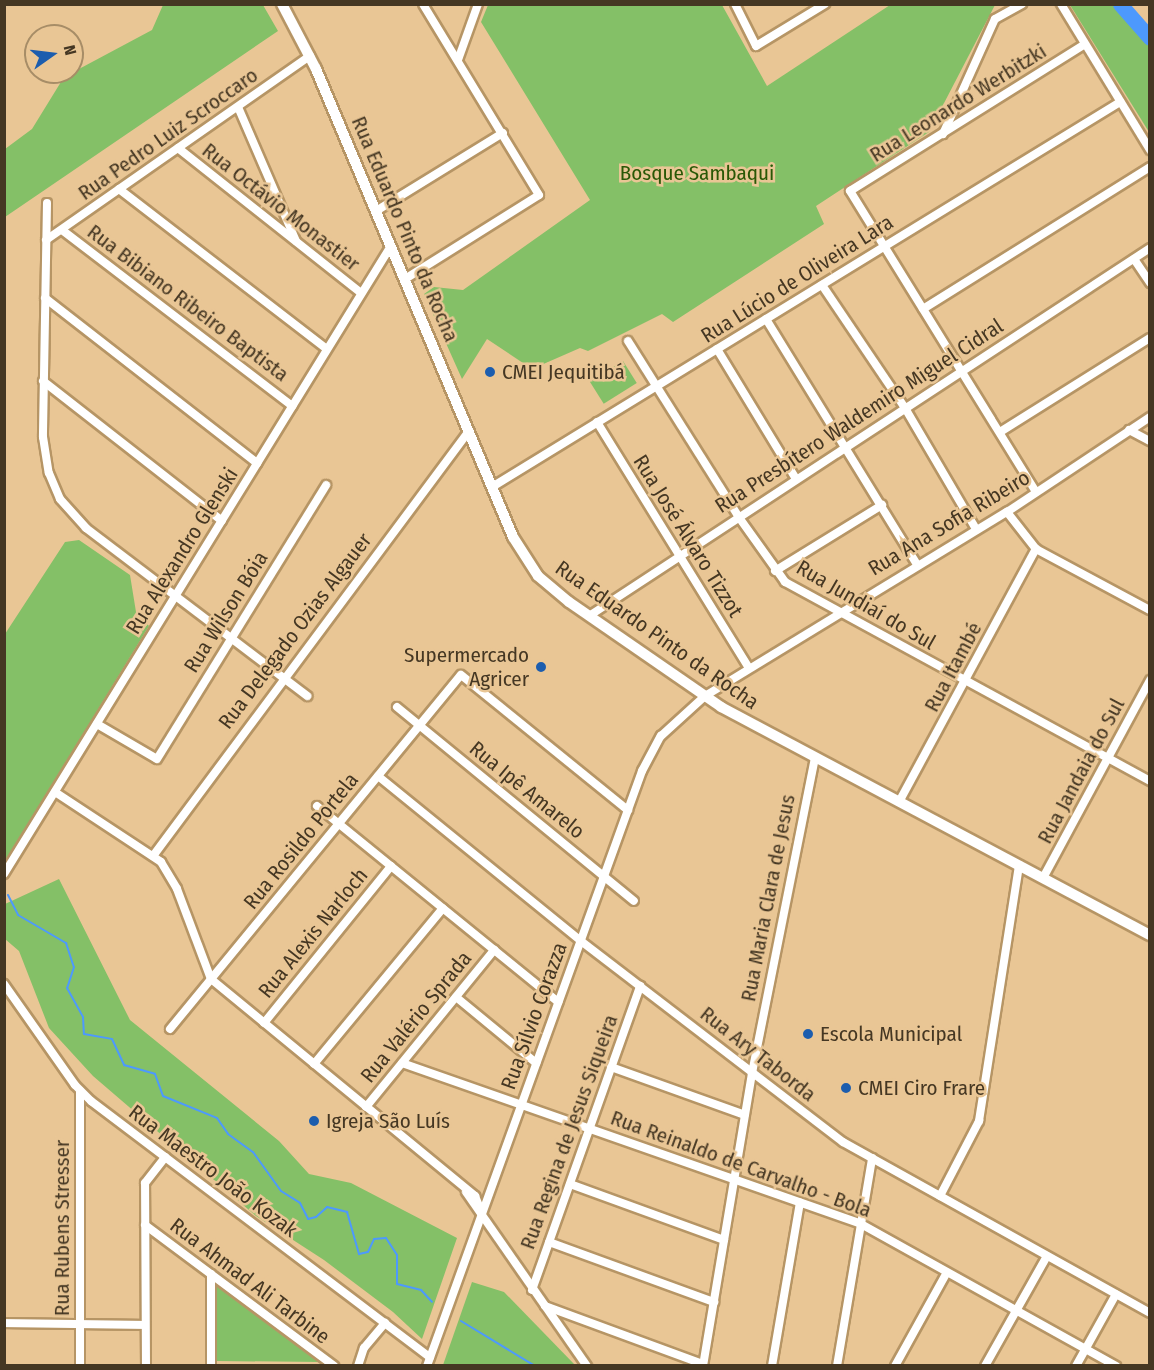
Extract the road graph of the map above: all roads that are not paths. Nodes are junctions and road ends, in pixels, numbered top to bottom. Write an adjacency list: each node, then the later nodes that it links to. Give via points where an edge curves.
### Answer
1 (282, 4): 9 (main road, Rua Eduardo Pinto da Rocha)
2 (423, 4): 10 (street)
3 (478, 4): 10 (street)
4 (735, 4): 5 (street, via 756,46)
5 (825, 4)
6 (1022, 4): 14 (street, via 995,19)
7 (1061, 4): 8 (street)
8 (1085, 44): 11 (street); 14 (street, Rua Leonardo Werbitzki)
9 (310, 56): 12 (street, Rua Pedro Luiz Scroccaro); 20 (main road, Rua Eduardo Pinto da Rocha)
10 (458, 60): 13 (street)
11 (1120, 102): 16 (street); 25 (street, Rua Lúcio de Oliveira Lara)
12 (238, 107): 15 (street, Rua Pedro Luiz Scroccaro); 23 (street)
13 (503, 132): 20 (street); 28 (street, via 539,195)
14 (943, 135): 25 (street, Rua Leonardo Werbitzki, via 850,191)
15 (178, 148): 18 (street, Rua Pedro Luiz Scroccaro); 23 (street, Rua Octávio Monastier)
16 (1149, 150)
17 (1149, 167): 33 (street)
18 (119, 189): 21 (street, Rua Pedro Luiz Scroccaro); 37 (street)
19 (47, 203): 22 (street)
20 (376, 212): 24 (main road, Rua Eduardo Pinto da Rocha)
21 (62, 230): 22 (street, Rua Pedro Luiz Scroccaro); 42 (street, Rua Bibiano Ribeiro Baptista)
22 (46, 240): 32 (street)
23 (297, 242): 31 (street, Rua Octávio Monastier)
24 (391, 246): 28 (main road, Rua Eduardo Pinto da Rocha); 31 (street, Rua Alexandro Glenski)
25 (883, 247): 30 (street, Rua Lúcio de Oliveira Lara); 33 (street)
26 (1149, 248): 27 (street, Rua Presbítero Waldemiro Miguel Cidral)
27 (1134, 259): 29 (street); 39 (street, Rua Presbítero Waldemiro Miguel Cidral)
28 (405, 279): 47 (main road, Rua Eduardo Pinto da Rocha)
29 (1149, 283)
30 (822, 285): 34 (street, Rua Lúcio de Oliveira Lara); 43 (street)
31 (361, 293): 37 (street, Rua Alexandro Glenski)
32 (45, 298): 40 (street); 51 (street)
33 (923, 309): 39 (street)
34 (766, 319): 38 (street, Rua Lúcio de Oliveira Lara); 50 (street)
35 (1149, 338): 48 (street)
36 (628, 341): 41 (street, Rua Jundiaí do Sul)
37 (327, 349): 42 (street, Rua Alexandro Glenski)
38 (717, 349): 41 (street, Rua Lúcio de Oliveira Lara); 52 (street)
39 (961, 371): 43 (street, Rua Presbítero Waldemiro Miguel Cidral); 48 (street)
40 (43, 381): 59 (street); 65 (street, via 44,448 60,499 86,528)
41 (657, 386): 45 (street, Rua Lúcio de Oliveira Lara); 58 (street, Rua Jundiaí do Sul)
42 (292, 406): 51 (street, Rua Alexandro Glenski)
43 (905, 408): 50 (street, Rua Presbítero Waldemiro Miguel Cidral); 60 (street)
44 (1149, 417): 46 (street, Rua Ana Sofia Ribeiro)
45 (597, 423): 54 (street, Rua Lúcio de Oliveira Lara); 62 (street, Rua José Álvaro Tizzot)
46 (1129, 430): 49 (street); 55 (street, Rua Ana Sofia Ribeiro)
47 (469, 431): 54 (main road, Rua Eduardo Pinto da Rocha); 71 (street, Rua Delegado Ozias Algauer)
48 (999, 432): 55 (street)
49 (1149, 441)
50 (847, 446): 52 (street, Rua Presbítero Waldemiro Miguel Cidral); 56 (street)
51 (257, 463): 59 (street, Rua Alexandro Glenski)
52 (796, 479): 58 (street, Rua Presbítero Waldemiro Miguel Cidral)
53 (326, 485): 69 (street, Rua Wilson Bóia)
54 (492, 487): 68 (main road, Rua Eduardo Pinto da Rocha, via 530,566 548,586)
55 (1036, 492): 57 (street, Rua Ana Sofia Ribeiro)
56 (882, 505): 63 (street); 64 (street)
57 (1007, 512): 60 (street, Rua Ana Sofia Ribeiro); 61 (street)
58 (738, 516): 62 (street, Rua Presbítero Waldemiro Miguel Cidral); 64 (street, Rua Jundiaí do Sul)
59 (222, 521): 65 (street, Rua Alexandro Glenski)
60 (976, 529): 63 (street, Rua Ana Sofia Ribeiro)
61 (1036, 549): 67 (street); 73 (street, Rua Itambé)
62 (678, 556): 68 (street, Rua Presbítero Waldemiro Miguel Cidral); 70 (street, Rua José Álvaro Tizzot)
63 (917, 564): 66 (street, Rua Ana Sofia Ribeiro)
64 (775, 571): 66 (street, Rua Jundiaí do Sul, via 785,582)
65 (176, 596): 69 (street); 77 (street, Rua Alexandro Glenski)
66 (841, 610): 70 (street, Rua Ana Sofia Ribeiro); 73 (street, Rua Jundiaí do Sul)
67 (1149, 610)
68 (589, 616): 75 (main road, Rua Eduardo Pinto da Rocha)
69 (231, 639): 71 (street); 77 (street, Rua Wilson Bóia, via 157,759)
70 (749, 668): 75 (street, Rua Ana Sofia Ribeiro)
71 (282, 677): 74 (street); 88 (street, Rua Delegado Ozias Algauer)
72 (1149, 681): 80 (street, Rua Jandaia do Sul)
73 (966, 683): 80 (street, Rua Jundiaí do Sul); 84 (street, Rua Itambé)
74 (307, 696)
75 (705, 696): 79 (main road, Rua Eduardo Pinto da Rocha); 86 (street, Rua Sílvio Corazza, via 656,744)
76 (397, 707): 78 (street, Rua Ipê Amarelo)
77 (97, 724): 83 (street, Rua Alexandro Glenski)
78 (419, 725): 81 (street, Rua Rosildo Portela); 86 (street, Rua Rosildo Portela, via 460,675); 92 (street, Rua Ipê Amarelo)
79 (815, 757): 84 (main road, Rua Eduardo Pinto da Rocha); 110 (street, Rua Maria Clara de Jesus)
80 (1107, 759): 82 (street, Rua Jundiaí do Sul); 93 (street, Rua Jandaia do Sul)
81 (378, 776): 87 (street, Rua Rosildo Portela); 97 (street, Rua Ary Taborda)
82 (1149, 781)
83 (55, 792): 88 (street); 91 (street, Rua Alexandro Glenski)
84 (899, 802): 89 (main road, Rua Eduardo Pinto da Rocha)
85 (317, 806): 87 (street)
86 (628, 810): 92 (street, Rua Sílvio Corazza)
87 (338, 824): 90 (street); 99 (street, Rua Rosildo Portela)
88 (153, 856): 99 (street, via 172,877)
89 (1019, 865): 93 (main road, Rua Eduardo Pinto da Rocha); 120 (street, via 979,1121)
90 (391, 866): 95 (street); 104 (street, Rua Alexis Narloch)
91 (4, 874)
92 (604, 877): 94 (street, Rua Ipê Amarelo); 97 (street, Rua Sílvio Corazza)
93 (1043, 878): 96 (main road, Rua Eduardo Pinto da Rocha)
94 (634, 901)
95 (443, 908): 98 (street); 108 (street)
96 (1149, 935)
97 (581, 941): 101 (street, Rua Ary Taborda); 103 (street, Rua Sílvio Corazza)
98 (495, 950): 102 (street, Rua Valério Sprada); 103 (street)
99 (211, 979): 104 (street); 105 (street, Rua Rosildo Portela)
100 (4, 984): 111 (street, Rua Maestro João Kozak)
101 (640, 986): 109 (street, Rua Regina de Jesus Siqueira); 110 (street, Rua Ary Taborda)
102 (456, 997): 106 (street, Rua Valério Sprada); 107 (street)
103 (558, 1002): 107 (street, Rua Sílvio Corazza)
104 (264, 1023): 108 (street)
105 (170, 1029)
106 (402, 1063): 112 (street, Rua Reinaldo de Carvalho - Bola); 113 (street, Rua Valério Sprada)
107 (536, 1063): 112 (street, Rua Sílvio Corazza)
108 (314, 1064): 113 (street)
109 (611, 1067): 114 (street); 115 (street, Rua Regina de Jesus Siqueira)
110 (753, 1073): 114 (street, Rua Maria Clara de Jesus); 117 (street, Rua Ary Taborda, via 843,1142)
111 (80, 1091): 116 (street, Rua Maestro João Kozak); 138 (street, Rua Rubens Stresser)
112 (521, 1105): 115 (street, Rua Reinaldo de Carvalho - Bola); 122 (street, Rua Sílvio Corazza)
113 (366, 1107): 122 (street, via 459,1182)
114 (745, 1115): 118 (street, Rua Maria Clara de Jesus)
115 (589, 1129): 118 (street, Rua Reinaldo de Carvalho - Bola); 119 (street, Rua Regina de Jesus Siqueira)
116 (165, 1157): 124 (street, via 145,1183); 137 (street, Rua Maestro João Kozak)
117 (872, 1158): 120 (street, Rua Ary Taborda); 123 (street)
118 (734, 1180): 121 (street, Rua Reinaldo de Carvalho - Bola); 125 (street, Rua Maria Clara de Jesus)
119 (570, 1184): 125 (street); 126 (street, Rua Regina de Jesus Siqueira)
120 (939, 1196): 127 (street, Rua Ary Taborda)
121 (800, 1202): 123 (street, Rua Reinaldo de Carvalho - Bola); 150 (street)
122 (482, 1214): 130 (street); 141 (street, Rua Sílvio Corazza)
123 (861, 1224): 128 (street, Rua Reinaldo de Carvalho - Bola); 151 (street)
124 (145, 1225): 129 (street, Rua Ahmad Ali Tarbine); 139 (street)
125 (724, 1240): 132 (street, Rua Maria Clara de Jesus)
126 (549, 1242): 130 (street, Rua Regina de Jesus Siqueira); 132 (street)
127 (1047, 1256): 131 (street, Rua Ary Taborda); 134 (street)
128 (947, 1272): 134 (street, Rua Reinaldo de Carvalho - Bola); 152 (street)
129 (211, 1274): 144 (street); 145 (street, Rua Ahmad Ali Tarbine)
130 (532, 1290): 133 (street)
131 (1116, 1294): 135 (street, Rua Ary Taborda); 140 (street)
132 (714, 1302): 149 (street, Rua Maria Clara de Jesus)
133 (544, 1306): 148 (street); 149 (street)
134 (1016, 1310): 140 (street, Rua Reinaldo de Carvalho - Bola); 153 (street)
135 (1149, 1313)
136 (4, 1323): 138 (street)
137 (385, 1323): 141 (street, Rua Maestro João Kozak); 146 (street, via 364,1348)
138 (80, 1324): 139 (street); 142 (street, Rua Rubens Stresser)
139 (145, 1325): 143 (street)
140 (1085, 1348): 154 (street); 155 (street, Rua Reinaldo de Carvalho - Bola)
141 (430, 1357): 147 (street, Rua Sílvio Corazza)
142 (80, 1365)
143 (146, 1365)
144 (211, 1365)
145 (334, 1365)
146 (358, 1365)
147 (427, 1365)
148 (587, 1365)
149 (703, 1365)
150 (772, 1365)
151 (837, 1365)
152 (895, 1365)
153 (985, 1365)
154 (1076, 1365)
155 (1116, 1365)

